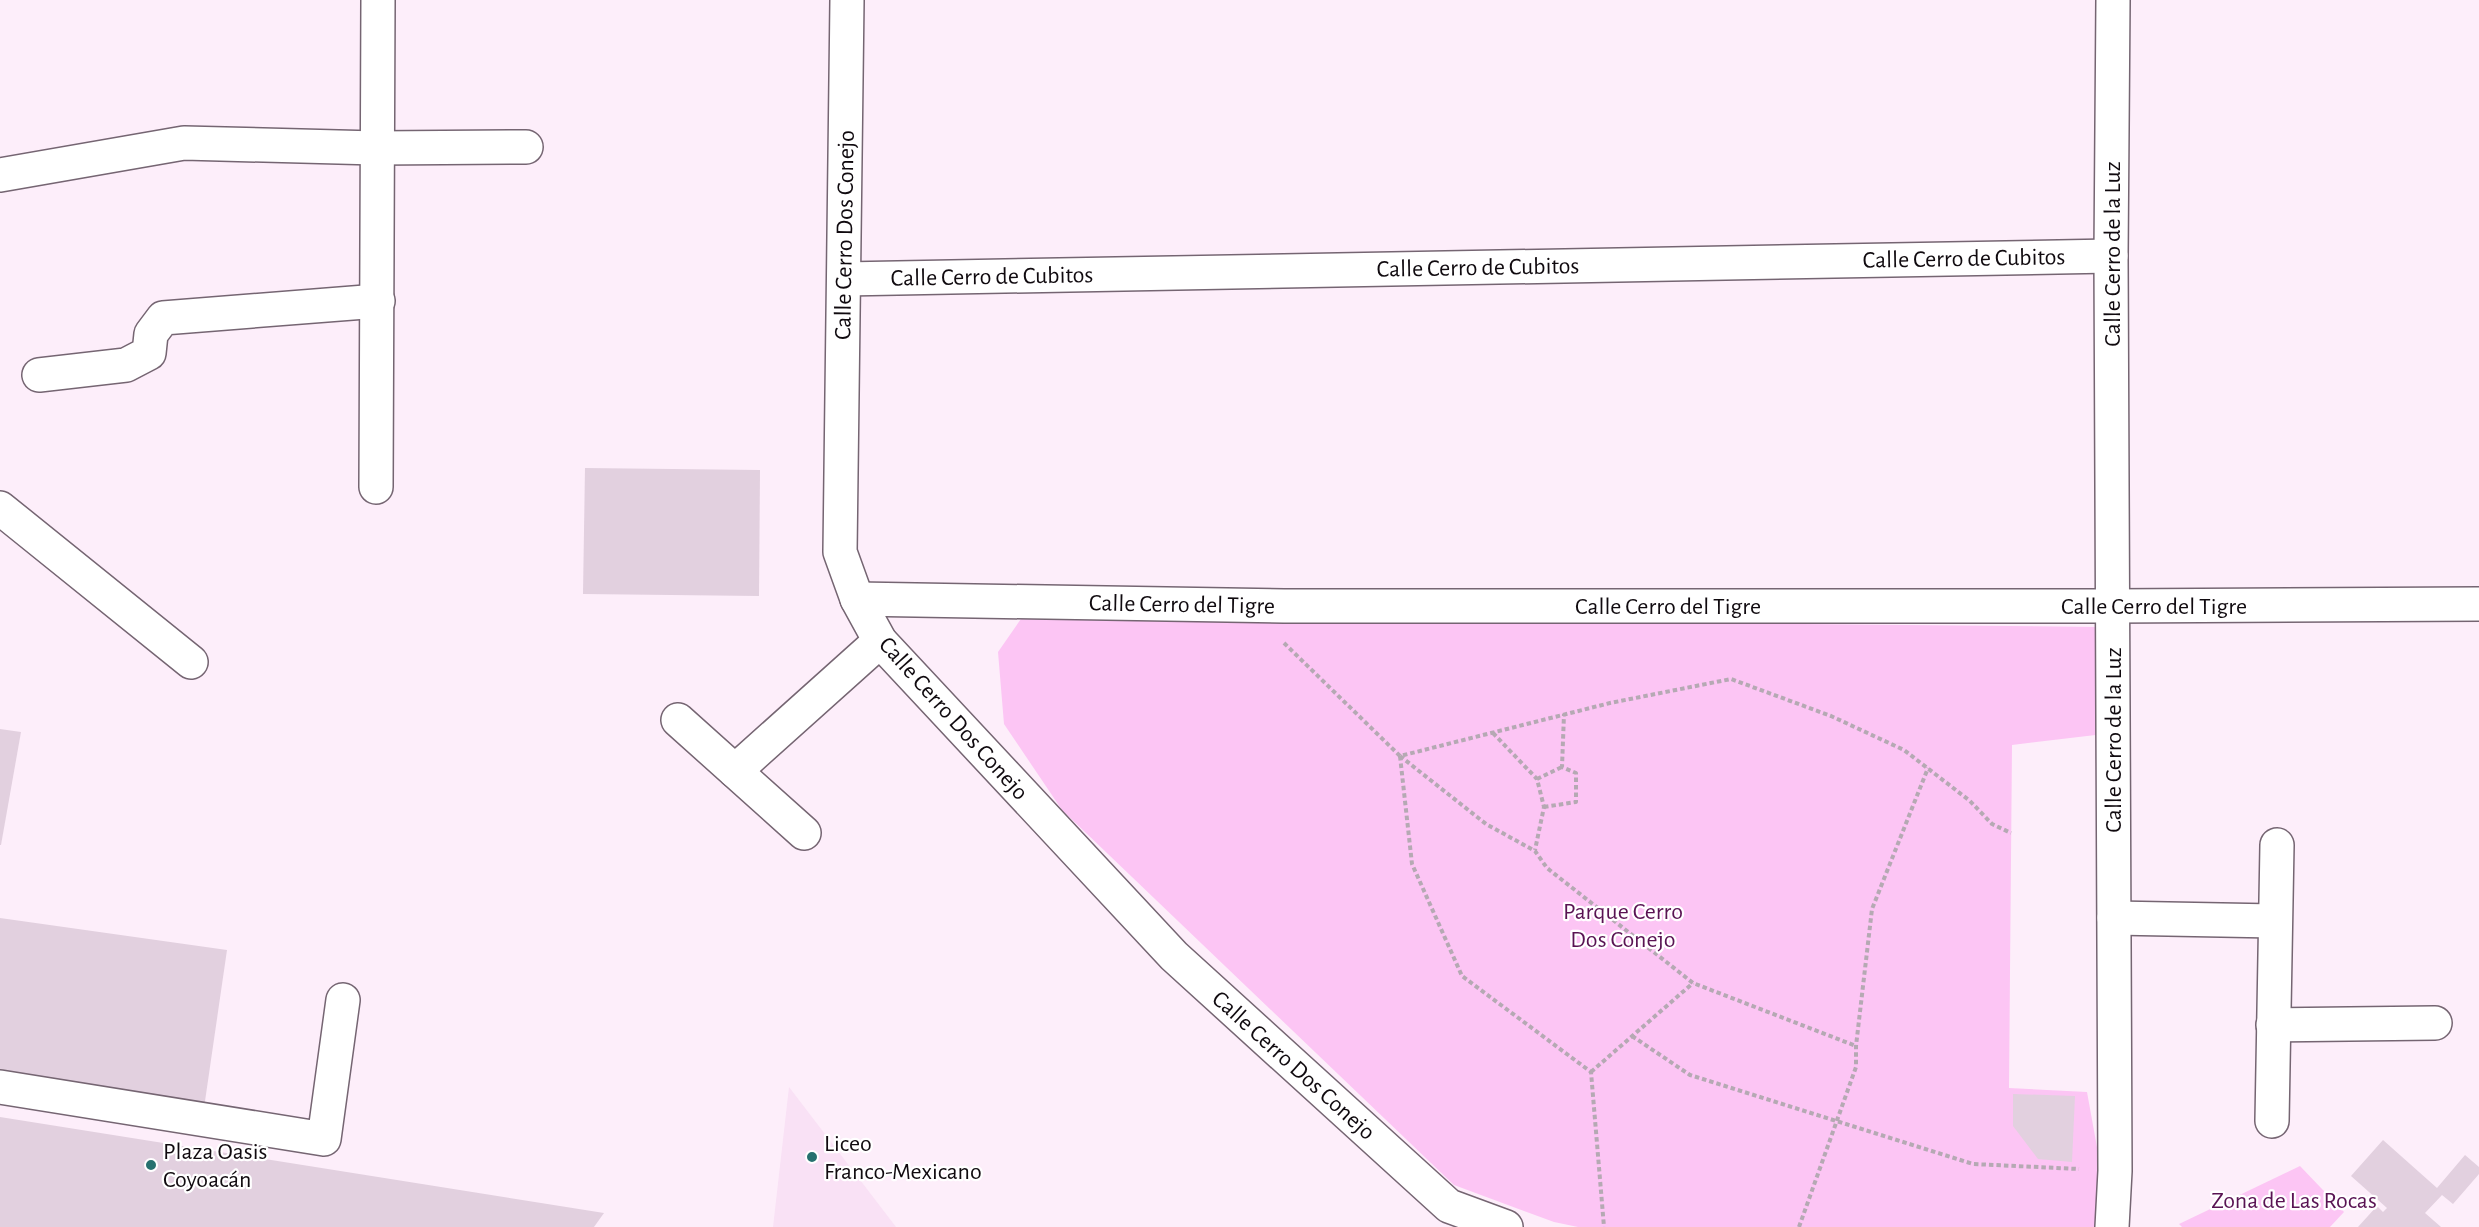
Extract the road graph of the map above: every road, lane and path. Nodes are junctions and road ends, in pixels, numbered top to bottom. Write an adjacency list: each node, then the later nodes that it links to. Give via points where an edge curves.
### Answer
1 (378, 0): 5 (street)
2 (847, 0): 8 (street, Calle Cerro Dos Conejo)
3 (2113, 0): 7 (street, Calle Cerro de la Luz)
4 (526, 147): 5 (street)
5 (376, 148): 6 (street, via 184,143); 9 (street)
6 (0, 175)
7 (2111, 256): 8 (street, Calle Cerro de Cubitos); 16 (street, Calle Cerro de la Luz)
8 (844, 279): 13 (street, Calle Cerro Dos Conejo, via 840,552)
9 (378, 301): 10 (street, via 163,318 152,334 149,353 126,365); 11 (street)
10 (39, 375)
11 (376, 487)
12 (0, 508): 18 (street)
13 (857, 599): 15 (street, Calle Cerro del Tigre); 17 (street, Calle Cerro Dos Conejo)
14 (2479, 604): 16 (street, Calle Cerro del Tigre)
15 (1284, 606): 16 (street, Calle Cerro del Tigre); 22 (path, via 1284,645)
16 (2113, 606): 32 (street, Calle Cerro de la Luz)
17 (880, 641): 25 (street); 45 (street, Calle Cerro Dos Conejo, via 1174,956 1449,1206)
18 (191, 663)
19 (1564, 714): 21 (path); 23 (path); 24 (path, via 1731,680 1831,716 1904,750)
20 (678, 720): 25 (street)
21 (1493, 733): 22 (path); 26 (path)
22 (1400, 756): 31 (path, via 1486,824); 40 (path, via 1412,864 1462,976)
23 (1562, 767): 26 (path); 27 (path, via 1576,773 1576,802)
24 (1928, 768): 29 (path, via 1992,824); 39 (path, via 1872,909)
25 (735, 771): 28 (street)
26 (1537, 779): 27 (path)
27 (1544, 807): 31 (path)
28 (804, 833)
29 (2011, 833)
30 (2277, 845): 33 (street)
31 (1534, 851): 34 (path, via 1547,868)
32 (2114, 918): 33 (street); 44 (street, Calle Cerro de la Luz)
33 (2275, 921): 37 (street)
34 (1693, 983): 38 (path); 39 (path)
35 (344, 1000): 41 (street, via 324,1138)
36 (2435, 1023): 37 (street)
37 (2273, 1025): 42 (street)
38 (1632, 1036): 40 (path); 43 (path, via 1690,1075)
39 (1856, 1046): 43 (path, via 1856,1067)
40 (1591, 1072): 46 (path)
41 (0, 1087)
42 (2272, 1121)
43 (1837, 1122): 44 (path, via 1973,1164); 47 (path)
44 (2115, 1171): 48 (street, Calle Cerro de la Luz)
45 (1506, 1227)
46 (1604, 1227)
47 (1799, 1227)
48 (2112, 1227)

